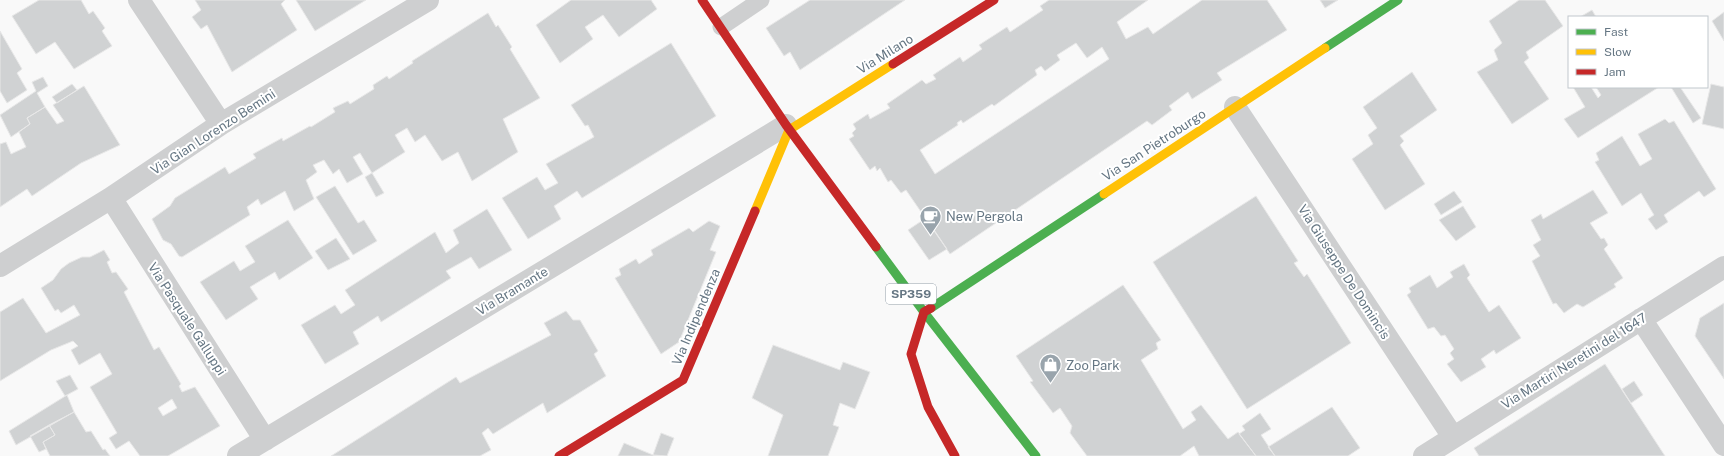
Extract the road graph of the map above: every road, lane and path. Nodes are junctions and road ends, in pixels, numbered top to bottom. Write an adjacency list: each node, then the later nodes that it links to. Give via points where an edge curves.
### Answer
1 (139, 0): 9 (street)
2 (428, 0): 9 (street, Via Gian Lorenzo Bemini)
3 (702, 0): 7 (street, SP359)
4 (761, 0): 7 (lane)
5 (994, 0): 10 (street, Via Milano)
6 (1398, 0): 8 (street, Via San Pietroburgo)
7 (721, 27): 10 (street, SP359)
8 (1235, 107): 14 (street, Via San Pietroburgo); 16 (street, Via Giuseppe De Domincis)
9 (221, 124): 11 (street, Via Gian Lorenzo Bemini)
10 (787, 128): 14 (street, SP359); 17 (street, Via Bramante); 20 (street, Via Indipendenza, via 683,380)
11 (110, 198): 12 (street, Via Gian Lorenzo Bemini); 17 (street, Via Pasquale Galluppi)
12 (0, 266)
13 (1724, 267): 15 (street, Via Martiri Neretini del 1647)
14 (924, 312): 21 (street, via 911,354 928,407); 22 (street, SP359)
15 (1641, 320): 16 (street, Via Martiri Neretini del 1647); 18 (street)
16 (1453, 438): 23 (street, Via Martiri Neretini del 1647)
17 (265, 440): 19 (street, Via Bramante)
18 (1724, 445)
19 (238, 456)
20 (559, 456)
21 (955, 456)
22 (1036, 456)
23 (1424, 456)

